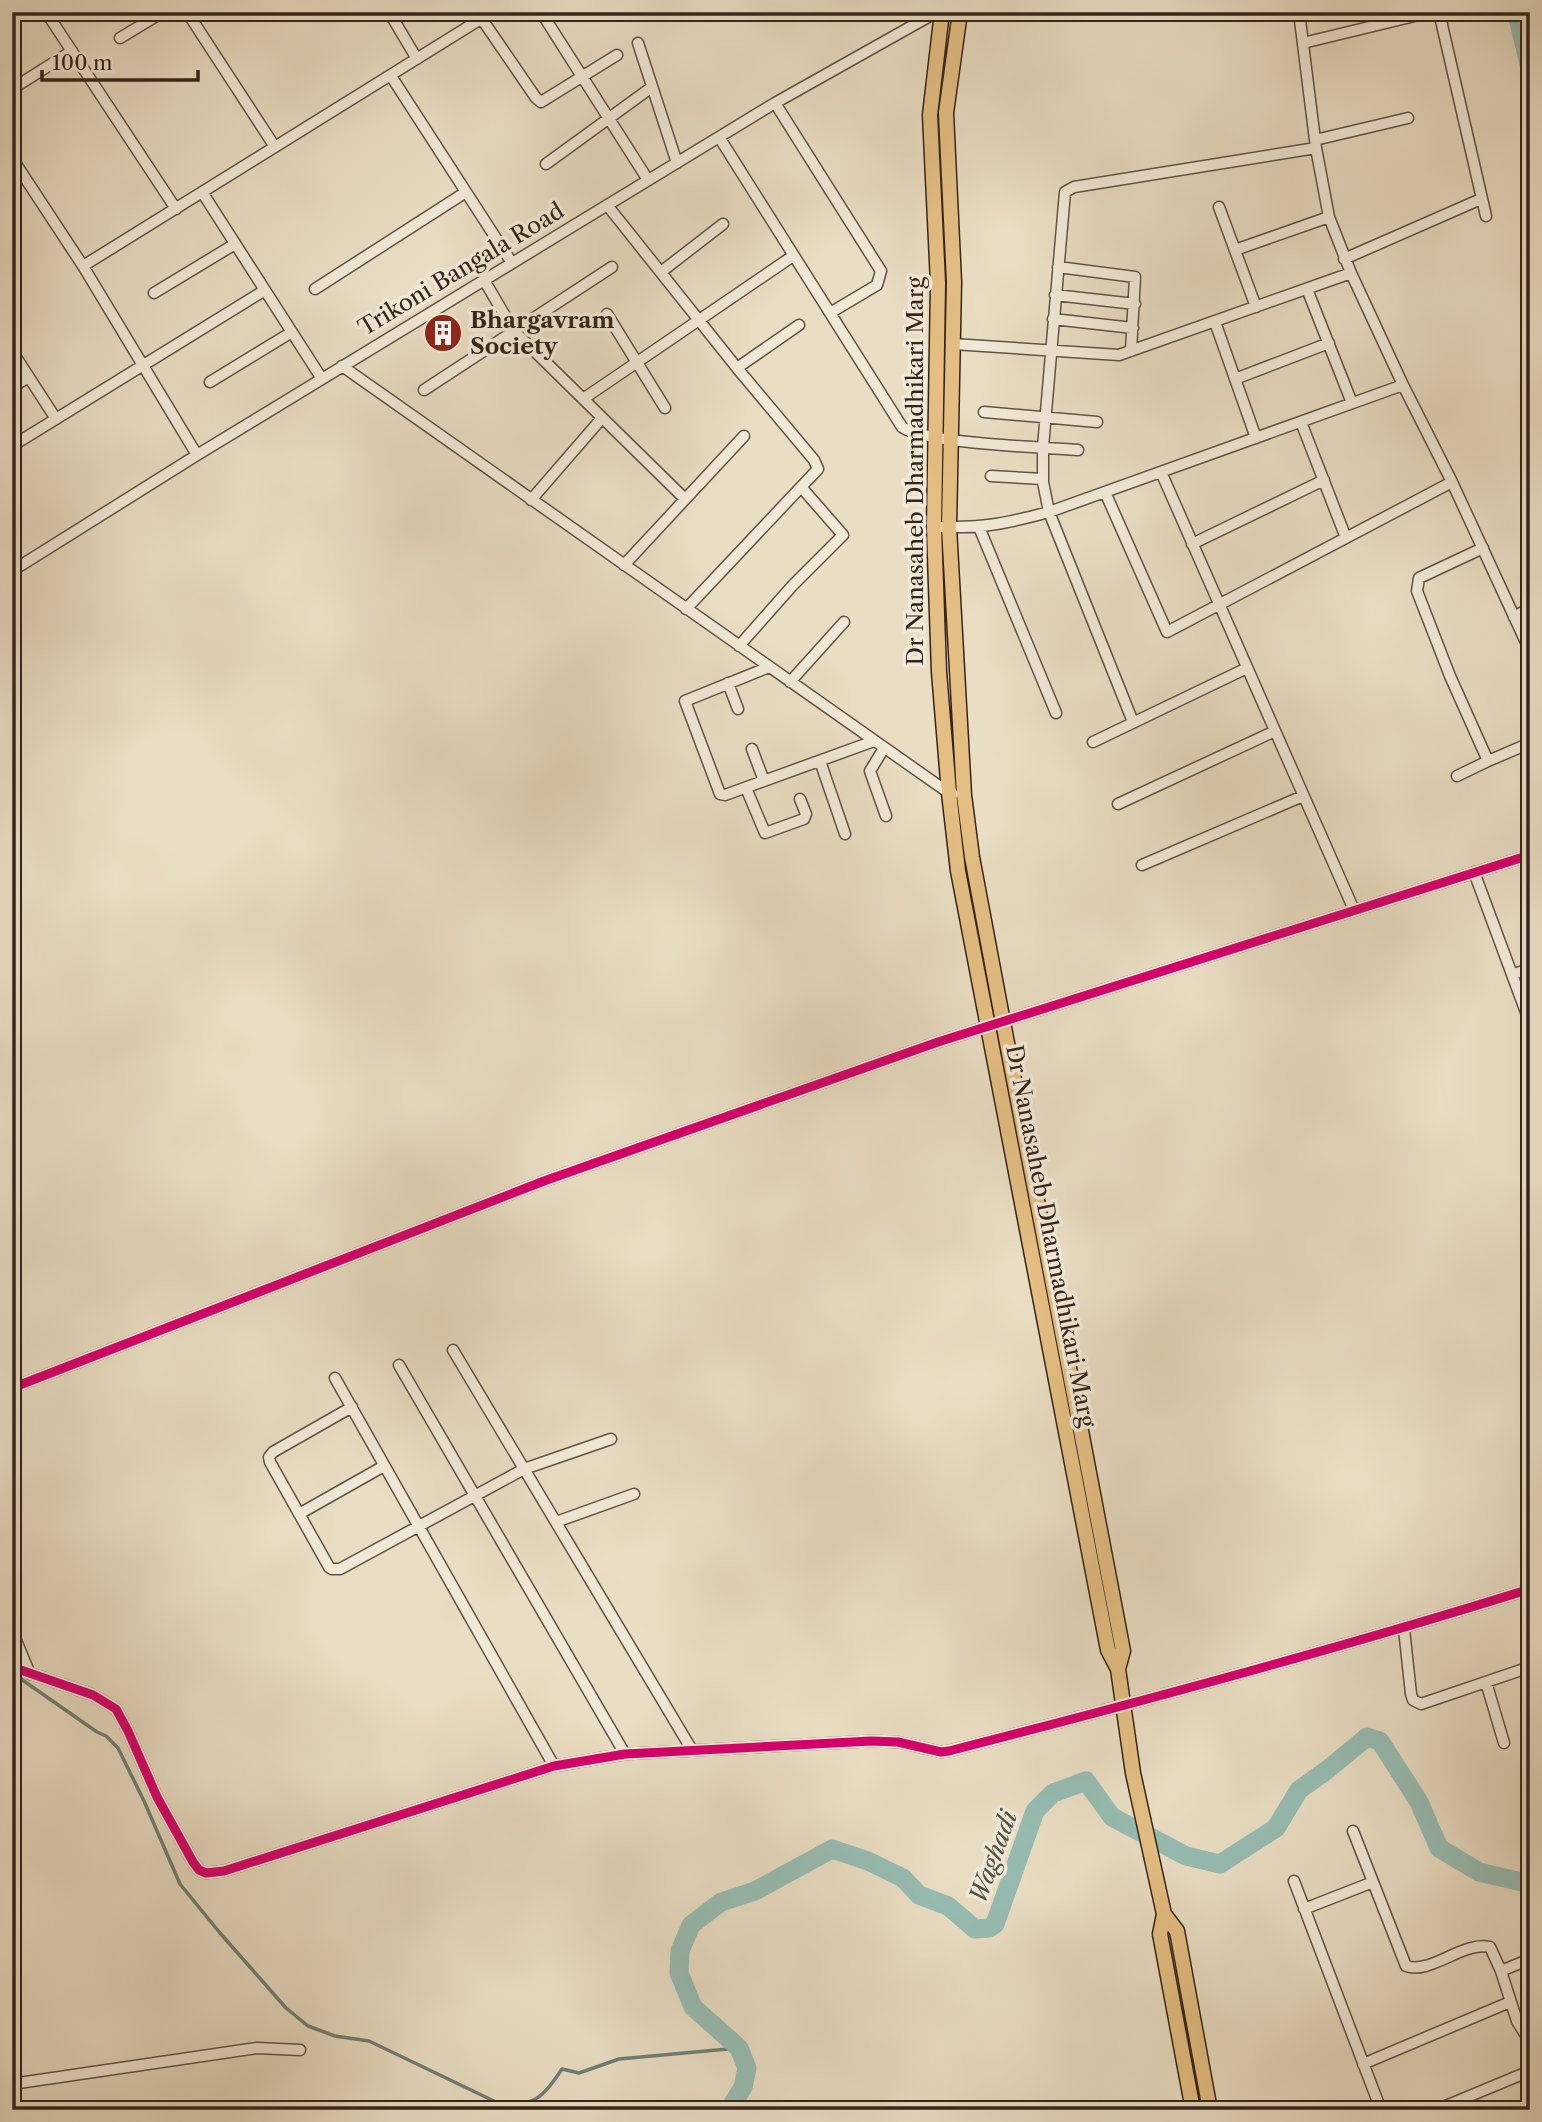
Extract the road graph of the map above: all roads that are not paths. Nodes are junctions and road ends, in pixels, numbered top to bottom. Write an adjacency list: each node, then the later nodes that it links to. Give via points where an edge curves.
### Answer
1 (46, 12): 16 (street)
2 (163, 12): 13 (street)
3 (187, 12): 28 (street)
4 (389, 12): 18 (street)
5 (492, 12): 12 (street)
6 (541, 12): 20 (street)
7 (939, 12): 23 (street, Trikoni Bangala Road); 95 (main road, Dr Nanasaheb Dharmadhikari Marg, via 930,116 937,283)
8 (960, 12): 69 (main road, Dr Nanasaheb Dharmadhikari Marg, via 946,113)
9 (1299, 12): 15 (street)
10 (1431, 12): 15 (street)
11 (1439, 12): 35 (street)
12 (479, 16): 18 (street); 20 (street, via 538,101 544,102)
13 (120, 38)
14 (638, 43): 21 (street)
15 (1303, 43): 27 (street)
16 (72, 51): 22 (street); 38 (street)
17 (617, 55): 20 (street)
18 (417, 59): 19 (street)
19 (390, 76): 28 (street); 34 (street)
20 (583, 77): 24 (street)
21 (652, 87): 24 (street); 30 (street)
22 (12, 89)
23 (775, 103): 26 (street, Trikoni Bangala Road); 60 (street, via 881,271 877,285)
24 (609, 118): 31 (street); 32 (street)
25 (1408, 118): 27 (street)
26 (719, 137): 30 (street, Trikoni Bangala Road); 44 (street)
27 (1315, 144): 40 (street); 49 (street, via 1070,187 1064,196)
28 (275, 147): 33 (street)
29 (12, 158): 47 (street)
30 (677, 163): 32 (street, Trikoni Bangala Road)
31 (546, 164)
32 (648, 180): 36 (street, Trikoni Bangala Road)
33 (202, 192): 38 (street); 42 (street)
34 (466, 192): 46 (street); 53 (street)
35 (1481, 199): 39 (street); 45 (street)
36 (607, 205): 46 (street, Trikoni Bangala Road); 50 (street)
37 (1219, 207): 43 (street)
38 (176, 209): 47 (street)
39 (1486, 216)
40 (1329, 217): 43 (street); 45 (street)
41 (723, 224): 50 (street)
42 (235, 244): 55 (street); 56 (street)
43 (1235, 250): 59 (street)
44 (793, 256): 60 (street); 63 (street)
45 (1344, 258): 51 (street)
46 (512, 263): 52 (street, Trikoni Bangala Road)
47 (83, 266): 75 (street)
48 (612, 267): 67 (street)
49 (1058, 267): 57 (street); 58 (street, via 1135,277)
50 (661, 272): 63 (street)
51 (1351, 273): 54 (street); 82 (street)
52 (484, 280): 67 (street); 76 (street, Trikoni Bangala Road)
53 (315, 289)
54 (1307, 289): 59 (street); 70 (street)
55 (265, 290): 68 (street); 75 (street)
56 (154, 293)
57 (1055, 295): 58 (street); 62 (street)
58 (1135, 304): 66 (street)
59 (1256, 307): 64 (street)
60 (830, 313): 95 (street, via 897,421 906,430)
61 (607, 314): 74 (street)
62 (1053, 318): 66 (street); 72 (street)
63 (698, 319): 74 (street); 77 (street)
64 (1214, 322): 73 (street); 80 (street)
65 (799, 326): 77 (street)
66 (1133, 328): 73 (street)
67 (514, 331): 84 (street); 85 (street)
68 (292, 332): 79 (street); 81 (street)
69 (953, 344): 72 (street); 97 (main road, Dr Nanasaheb Dharmadhikari Marg)
70 (1329, 344): 80 (street); 86 (street)
71 (12, 351): 78 (street)
72 (1050, 351): 73 (street, via 1107,356); 90 (street)
73 (1131, 351)
74 (636, 362): 85 (street); 87 (street)
75 (142, 365): 91 (street); 101 (street)
76 (342, 366): 79 (street, Trikoni Bangala Road); 110 (street)
77 (737, 368): 107 (street, via 817,464 817,473)
78 (29, 377): 83 (street); 91 (street)
79 (321, 379): 101 (street, Trikoni Bangala Road)
80 (1235, 379): 96 (street)
81 (210, 382)
82 (1403, 385): 86 (street); 106 (street)
83 (12, 387)
84 (424, 390)
85 (583, 399): 89 (street)
86 (1352, 403): 93 (street)
87 (665, 408)
88 (984, 412): 90 (street)
89 (602, 418): 109 (street); 110 (street)
90 (1046, 418): 92 (street); 99 (street)
91 (56, 419): 98 (street)
92 (1097, 422)
93 (1301, 422): 96 (street); 105 (street)
94 (744, 436): 109 (street)
95 (934, 437): 97 (street); 112 (main road, Dr Nanasaheb Dharmadhikari Marg)
96 (1256, 438): 102 (street)
97 (950, 439): 99 (street); 112 (main road, Dr Nanasaheb Dharmadhikari Marg)
98 (12, 446)
99 (1043, 447): 100 (street); 104 (street)
100 (1078, 450)
101 (197, 455): 118 (street, Trikoni Bangala Road)
102 (1161, 472): 108 (street); 115 (street)
103 (991, 476): 104 (street)
104 (1043, 479): 111 (street)
105 (1324, 480): 114 (street); 115 (street)
106 (1452, 482): 114 (street); 116 (street)
107 (802, 488): 121 (street); 124 (street, via 843,535)
108 (1105, 492): 111 (street); 119 (street, via 1167,632)
109 (685, 499): 117 (street)
110 (531, 500): 117 (street)
111 (1049, 512): 113 (street); 132 (street)
112 (941, 527): 113 (street); 144 (main road, Dr Nanasaheb Dharmadhikari Marg, via 939,672)
113 (979, 527): 131 (street)
114 (1346, 538): 119 (street)
115 (1192, 544): 119 (street)
116 (1483, 548): 122 (street); 140 (street, via 1419,578 1416,591)
117 (624, 565): 121 (street)
118 (12, 571)
119 (1219, 605): 127 (street)
120 (1530, 608): 122 (street)
121 (686, 609): 124 (street)
122 (1514, 617): 125 (street)
123 (844, 622): 128 (street)
124 (739, 646): 126 (street)
125 (1530, 651)
126 (769, 667): 128 (street); 129 (street)
127 (1247, 668): 132 (street); 133 (street)
128 (790, 682): 134 (street)
129 (728, 683): 130 (street); 143 (street, via 685,703 718,793 725,796)
130 (738, 709)
131 (1056, 713)
132 (1133, 722): 135 (street)
133 (1275, 731): 145 (street); 147 (street)
134 (874, 741): 137 (street); 139 (street)
135 (1093, 742)
136 (1530, 743): 140 (street)
137 (884, 748): 144 (street); 148 (street, via 870,771)
138 (752, 749): 142 (street)
139 (820, 761): 142 (street); 149 (street)
140 (1488, 761): 141 (street)
141 (1457, 776)
142 (764, 781): 143 (street)
143 (746, 788): 146 (street, via 765,833 804,820)
144 (956, 794): 156 (main road, Dr Nanasaheb Dharmadhikari Marg); 158 (main road, Dr Nanasaheb Dharmadhikari Marg, via 958,871)
145 (1303, 796): 151 (street); 153 (street)
146 (800, 799)
147 (1118, 804)
148 (886, 816)
149 (845, 834)
150 (1530, 855): 152 (street)
151 (1142, 865)
152 (1474, 872): 153 (street); 155 (street)
153 (1354, 910): 156 (street)
154 (1530, 969): 155 (street)
155 (1513, 974): 157 (street)
156 (1003, 1022): 158 (street); 177 (main road, Dr Nanasaheb Dharmadhikari Marg, via 1123,1651)
157 (1530, 1023)
158 (988, 1027): 162 (street, via 544,1181); 177 (main road, Dr Nanasaheb Dharmadhikari Marg, via 1108,1650)
159 (453, 1350): 166 (street)
160 (399, 1365): 167 (street)
161 (335, 1378): 163 (street)
162 (12, 1388)
163 (352, 1407): 165 (street); 169 (street, via 270,1455)
164 (611, 1439): 166 (street)
165 (384, 1466): 169 (street); 171 (street)
166 (524, 1469): 167 (street); 170 (street)
167 (474, 1494): 171 (street); 183 (street)
168 (634, 1494): 170 (street)
169 (299, 1514): 171 (street, via 329,1567 336,1570)
170 (556, 1522): 182 (street)
171 (417, 1526): 184 (street)
172 (1530, 1589): 173 (street)
173 (1404, 1629): 179 (street, via 1417,1703); 180 (street)
174 (12, 1631): 178 (street)
175 (12, 1667): 178 (street)
176 (1530, 1667): 179 (street)
177 (1118, 1669): 180 (main road, Dr Nanasaheb Dharmadhikari Marg)
178 (30, 1674): 184 (street, via 93,1695 116,1709 188,1855 206,1873)
179 (1486, 1682): 181 (street)
180 (1123, 1706): 182 (street, via 941,1752 871,1741); 189 (main road, Dr Nanasaheb Dharmadhikari Marg)
181 (1504, 1742)
182 (692, 1750): 183 (street)
183 (625, 1754): 184 (street)
184 (554, 1766)
185 (1353, 1831): 187 (street)
186 (1294, 1881): 188 (street)
187 (1373, 1882): 188 (street); 191 (street, via 1406,1966 1420,1967 1484,1945 1493,1950)
188 (1304, 1909): 195 (street)
189 (1164, 1914): 198 (main road, Dr Nanasaheb Dharmadhikari Marg, via 1160,1934); 199 (main road, Dr Nanasaheb Dharmadhikari Marg, via 1177,1931)
190 (1530, 1959): 191 (street)
191 (1501, 1971): 192 (street)
192 (1510, 2002): 193 (street); 195 (street)
193 (1528, 2036)
194 (300, 2050): 197 (street, via 257,2048)
195 (1363, 2064): 200 (street)
196 (1530, 2071): 201 (street)
197 (12, 2084)
198 (1193, 2110)
199 (1210, 2110)
200 (1381, 2110)
201 (1436, 2110)

